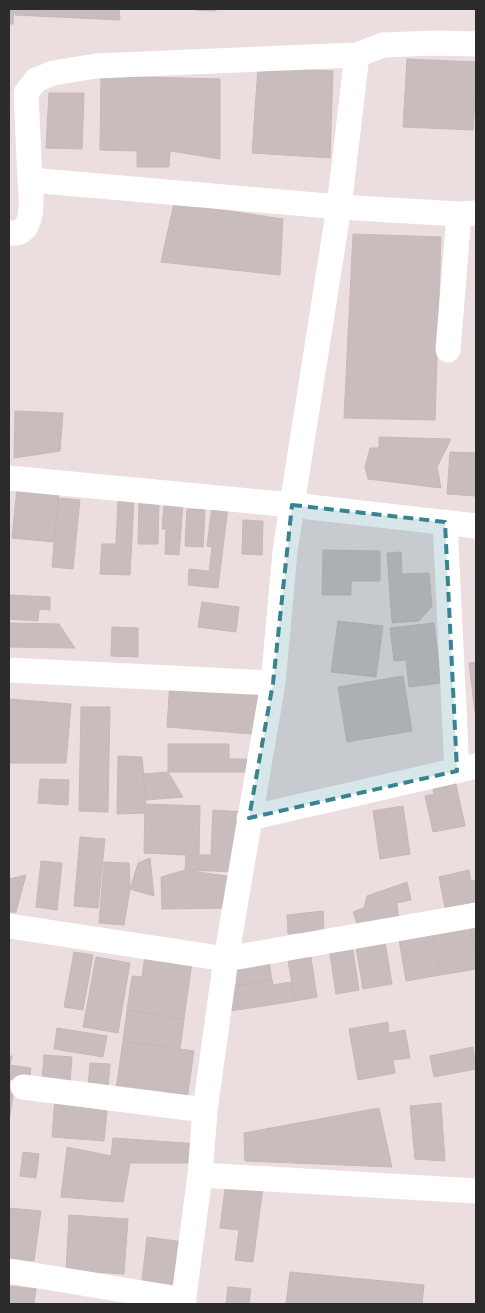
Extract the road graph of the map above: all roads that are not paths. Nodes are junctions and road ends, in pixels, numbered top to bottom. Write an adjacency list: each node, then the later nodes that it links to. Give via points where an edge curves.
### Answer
1 (476, 44): 2 (street, via 383,46)
2 (357, 55): 3 (street, via 96,66 36,80 26,93); 4 (street)
3 (30, 180): 4 (street); 6 (street, via 31,214 26,226 18,233)
4 (339, 207): 5 (street); 9 (street)
5 (467, 213): 7 (street)
6 (9, 233)
7 (448, 350)
8 (9, 478): 9 (street)
9 (292, 505): 10 (street); 13 (street)
10 (445, 522): 11 (street); 14 (street)
11 (476, 526)
12 (9, 670): 13 (street)
13 (273, 683): 15 (street)
14 (466, 769): 15 (street)
15 (249, 818): 18 (street)
16 (476, 916): 18 (street)
17 (9, 926): 18 (street)
18 (226, 958): 20 (street)
19 (23, 1087): 20 (street)
20 (205, 1110): 21 (street)
21 (200, 1175): 22 (street); 24 (street)
22 (476, 1191)
23 (9, 1271): 24 (street)
24 (184, 1302)

